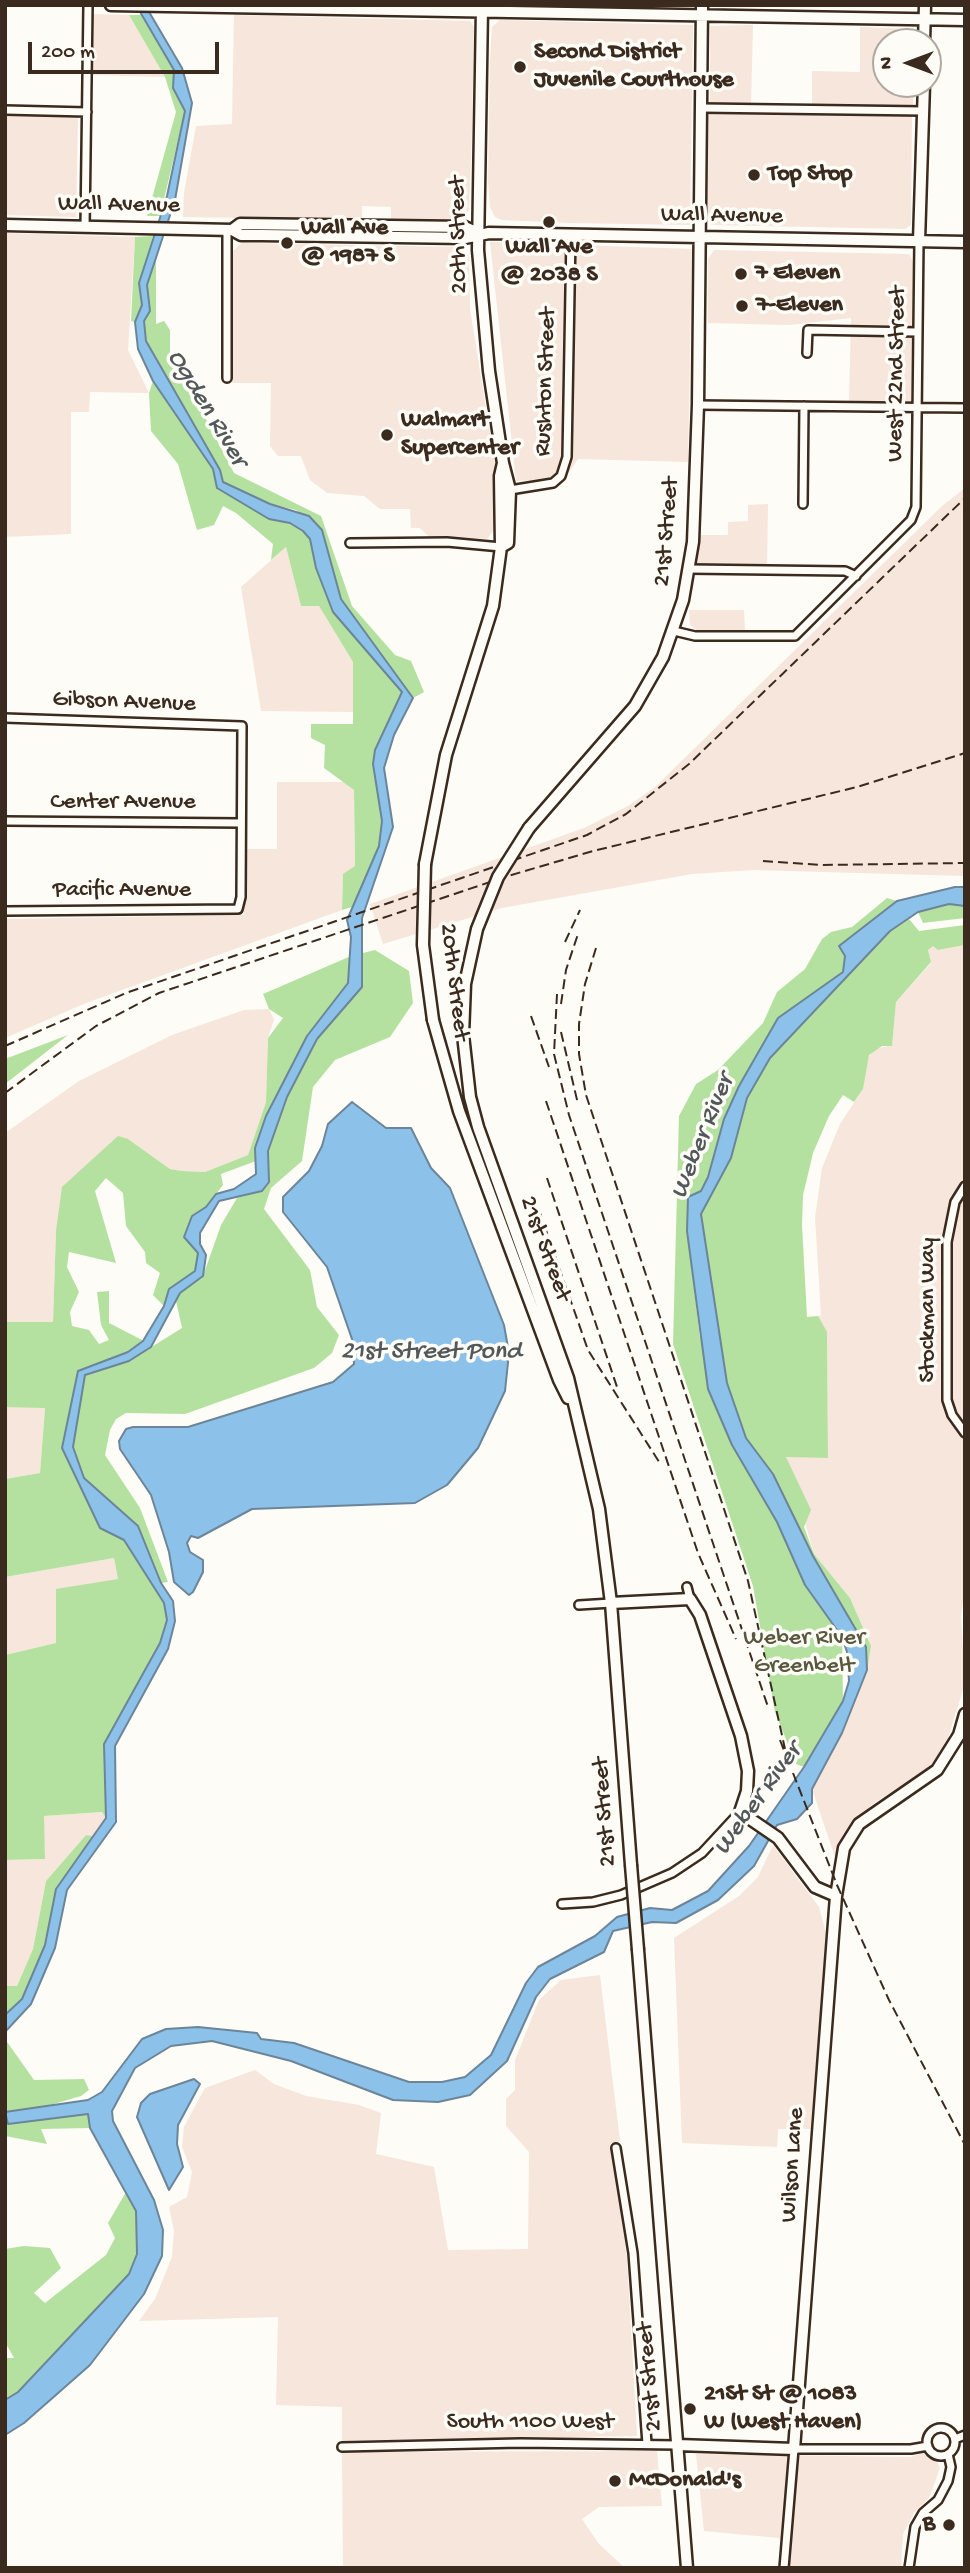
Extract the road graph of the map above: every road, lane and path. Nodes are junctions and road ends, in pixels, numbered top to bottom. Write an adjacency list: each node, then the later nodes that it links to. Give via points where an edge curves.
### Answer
1 (88, 5): 15 (street)
2 (111, 5): 3 (main road)
3 (122, 5): 5 (main road)
4 (925, 5): 8 (main road)
5 (150, 6): 6 (main road)
6 (482, 9): 7 (main road); 19 (main road, 20th Street)
7 (702, 10): 8 (main road); 12 (main road, 21st Street)
8 (925, 19): 9 (main road); 10 (main road)
9 (965, 20)
10 (925, 28)
11 (923, 98): 14 (main road)
12 (702, 108): 14 (street); 21 (main road, 21st Street)
13 (5, 110): 15 (street)
14 (923, 111): 22 (main road)
15 (87, 112): 17 (street)
16 (5, 225): 17 (main road, Wall Avenue)
17 (85, 227): 18 (main road, Wall Avenue)
18 (229, 230): 19 (main road, Wall Avenue, via 241,235 465,238); 26 (street)
19 (478, 233): 20 (main road, Wall Avenue); 31 (main road, 20th Street, via 485,344)
20 (571, 235): 21 (main road, Wall Avenue); 32 (street, Rushton Street, via 567,457 553,483)
21 (699, 237): 22 (main road, Wall Avenue); 27 (main road, 21st Street)
22 (919, 241): 23 (main road, Wall Avenue); 24 (street, West 22nd Street)
23 (965, 242)
24 (918, 332): 25 (street, via 808,330); 29 (street, West 22nd Street)
25 (807, 353)
26 (227, 378)
27 (698, 405): 28 (street); 36 (main road, 21st Street)
28 (804, 406): 29 (street); 33 (street)
29 (917, 408): 30 (street); 37 (street, West 22nd Street, via 916,507 911,520)
30 (965, 408)
31 (503, 463): 32 (main road, 20th Street); 35 (main road, 20th Street)
32 (510, 490): 35 (main road, 20th Street, via 508,543)
33 (803, 504)
34 (350, 542): 35 (street)
35 (501, 547): 44 (main road, 20th Street, bridge, via 493,606 446,755 425,864 423,945 433,1020 459,1111 558,1380)
36 (689, 569): 37 (street, via 845,571); 38 (main road, 21st Street)
37 (856, 576): 38 (street, via 795,636 695,636)
38 (674, 631): 44 (main road, 21st Street, bridge, via 635,706 529,828 498,877 477,929 465,984 463,1035 478,1127 568,1377)
39 (5, 718): 41 (street, Gibson Avenue, via 242,726)
40 (5, 821): 41 (street, Center Avenue)
41 (241, 823): 42 (street, Pacific Avenue, via 242,897 238,909)
42 (5, 911)
43 (965, 1186): 45 (street, Stockman Way, via 949,1222 947,1400)
44 (573, 1408): 48 (main road, 21st Street, via 599,1509)
45 (965, 1433)
46 (687, 1587): 47 (street)
47 (690, 1599): 48 (main road); 51 (main road, via 700,1615 741,1736 748,1771)
48 (611, 1603): 49 (street); 58 (main road, 21st Street, bridge)
49 (579, 1605)
50 (965, 1714): 52 (main road, Wilson Lane, via 959,1735 937,1770 859,1824 844,1848)
51 (740, 1812): 52 (main road, via 778,1839 815,1887); 53 (street, via 702,1853 646,1887 593,1902)
52 (836, 1896): 61 (main road, Wilson Lane)
53 (562, 1904)
54 (617, 2148): 57 (street, via 633,2253)
55 (965, 2435): 56 (street)
56 (955, 2438): 59 (street, via 947,2429 938,2428 930,2434); 62 (street)
57 (647, 2444): 58 (street, South 1100 West); 60 (street, South 1100 West)
58 (678, 2445): 61 (main road, South 1100 West); 63 (main road, 21st Street)
59 (928, 2445): 61 (street, South 1100 West); 62 (street, via 937,2455)
60 (342, 2447)
61 (794, 2449): 64 (street, Wilson Lane)
62 (948, 2454): 65 (street, via 948,2481 915,2527)
63 (687, 2568)
64 (784, 2568)
65 (909, 2568)

